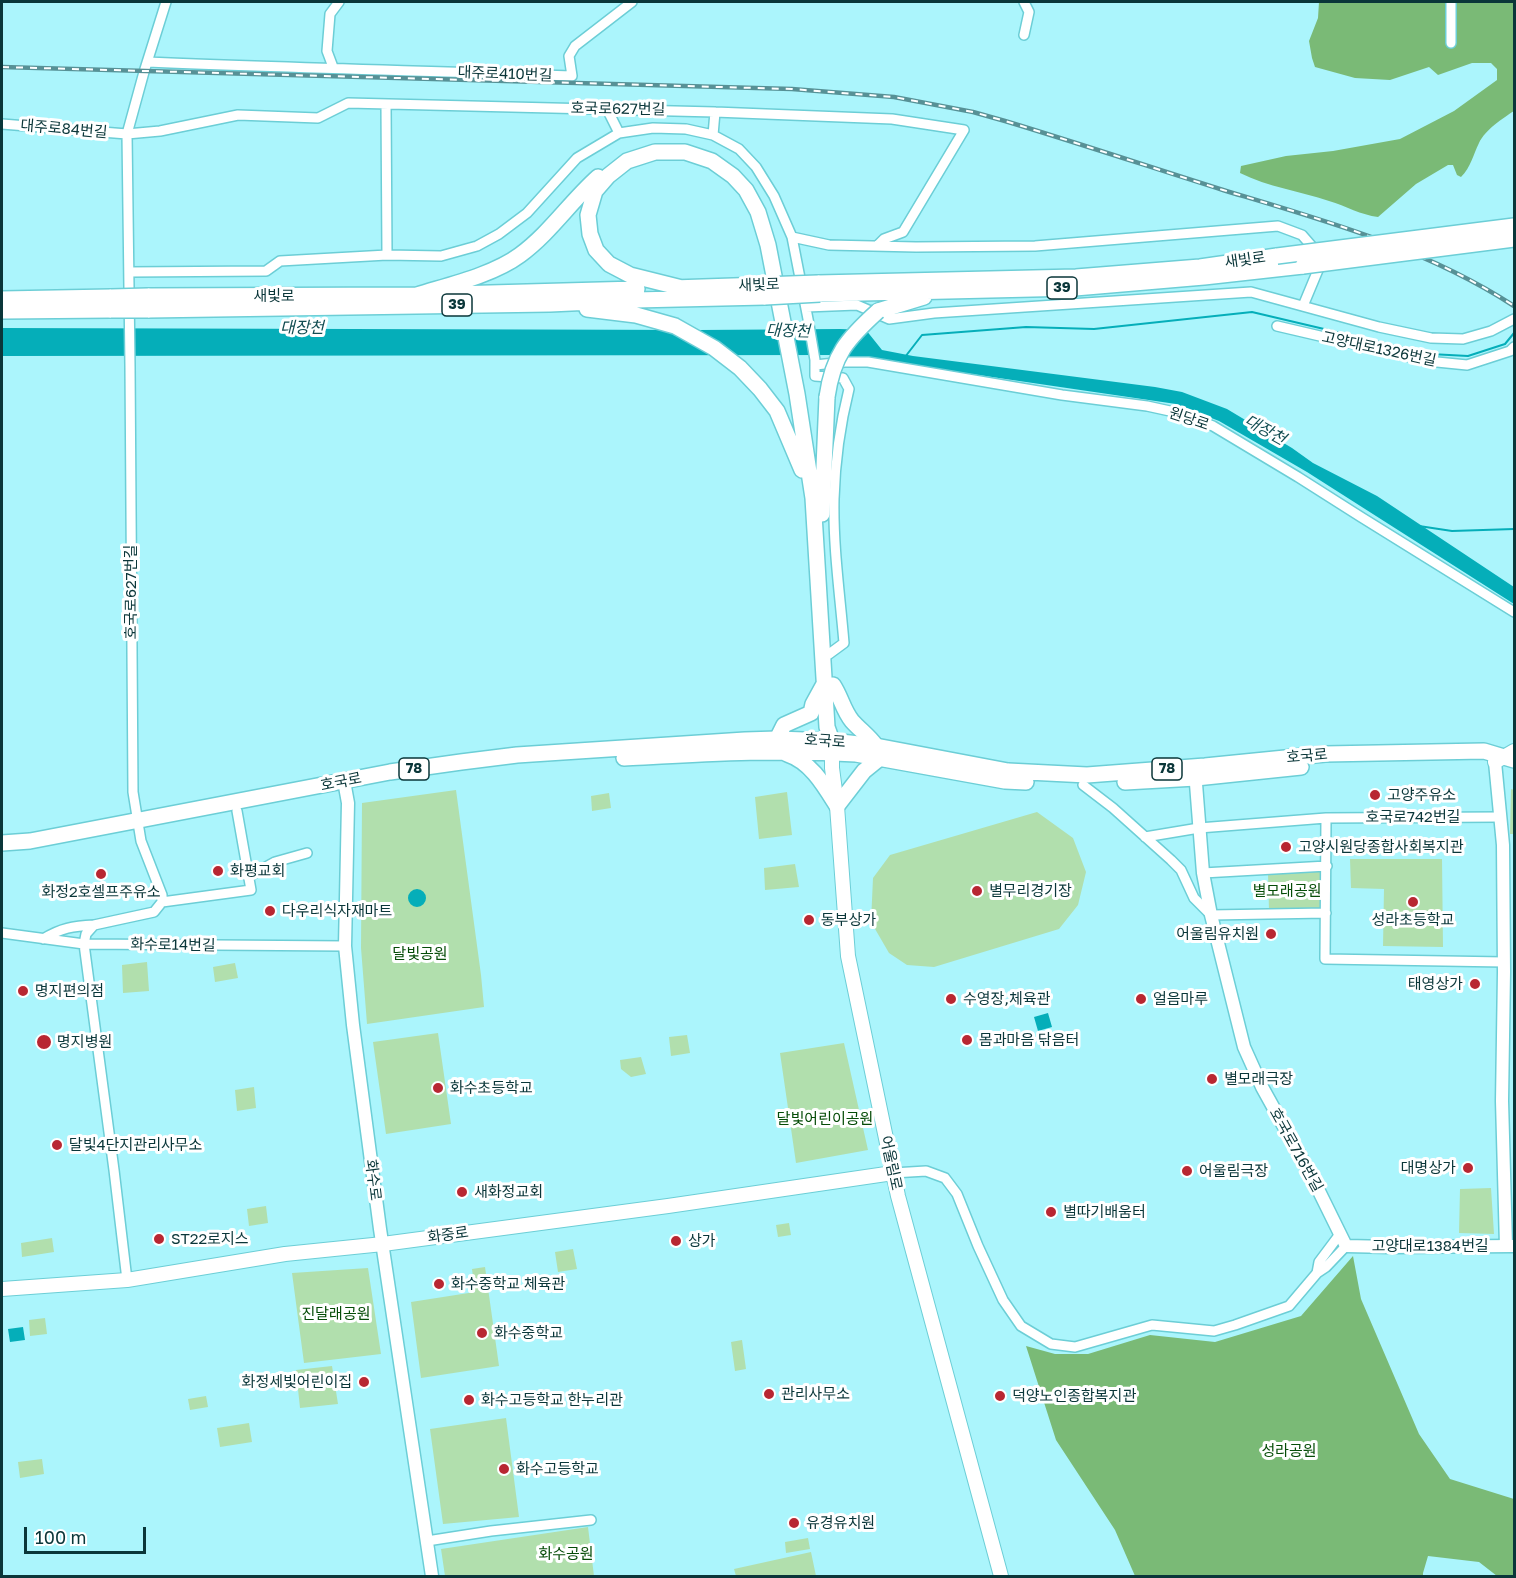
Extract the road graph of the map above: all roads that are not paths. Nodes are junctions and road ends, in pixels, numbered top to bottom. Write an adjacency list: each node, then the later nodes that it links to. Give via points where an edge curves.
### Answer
1 (166, 2): 8 (street)
2 (339, 2): 9 (street, via 330,14 327,51)
3 (632, 2): 9 (street, 대주로410번길, via 575,46 569,56 572,76)
4 (1024, 2): 6 (street, via 1029,12)
5 (1451, 2): 7 (street)
6 (1024, 35)
7 (1451, 43)
8 (148, 62): 9 (street, 대주로410번길); 15 (street)
9 (333, 67)
10 (386, 105): 11 (street, 호국로627번길); 15 (street, 호국로627번길, via 348,103 318,118 238,116); 21 (street)
11 (607, 109): 12 (street, 호국로627번길); 14 (street)
12 (715, 112): 16 (street); 20 (street, 호국로627번길, via 892,119 963,129 903,232)
13 (2, 123): 15 (street, 대주로84번길)
14 (619, 133): 16 (street, via 652,128); 21 (street, via 577,158 527,213 477,246 441,256)
15 (127, 134): 22 (street)
16 (713, 135): 18 (street, via 739,149 756,167)
17 (1515, 226): 24 (main road, 새빛로 / 39, bridge, via 1200,267)
18 (792, 237): 20 (street, via 829,246); 33 (street)
19 (1515, 239): 25 (main road, 새빛로 / 39, bridge, via 1204,277 1075,288)
20 (877, 246): 32 (street, via 1035,246 1278,226 1302,235 1315,250 1318,270)
21 (387, 255): 22 (street, via 280,261 266,271)
22 (129, 272): 57 (street, 호국로627번길, via 133,792)
23 (682, 288): 26 (main road, 새빛로 / 39); 27 (main road, 새빛로 / 39); 27 (main road, via 630,275 609,264 596,250 590,234 588,215 595,191 627,161 655,152 685,152 712,161 746,190 768,245)
24 (819, 289): 25 (main road, 새빛로 / 39); 27 (main road, 새빛로 / 39, bridge)
25 (947, 291): 41 (main road, bridge, via 878,311 857,330 836,362 827,397)
26 (417, 295): 27 (main road, via 486,273 518,256 548,231 612,164 656,146 687,147 715,155 740,172 753,188 773,242); 29 (main road, 새빛로 / 39)
27 (773, 297): 30 (main road, 새빛로 / 39); 39 (main road)
28 (2, 299): 31 (main road, 새빛로 / 39)
29 (148, 303): 30 (main road, 새빛로 / 39); 31 (main road, 새빛로 / 39, bridge)
30 (550, 304): 40 (main road, via 636,315 675,326 714,348 740,368 777,411)
31 (27, 305): 34 (main road, 새빛로 / 39)
32 (1303, 306): 33 (street, 고양대로1326번길, via 1251,292 890,319 857,305); 35 (street, 고양대로1326번길, via 1431,338 1464,339)
33 (806, 307): 38 (street)
34 (2, 311)
35 (1515, 318)
36 (1277, 326): 37 (street, 고양대로1326번길, via 1427,361 1467,365)
37 (1515, 346)
38 (815, 363): 42 (street, 원당로, via 868,362 1179,413 1213,426); 43 (street, via 815,376 843,378 849,389 842,415 834,500 843,643)
39 (800, 393): 40 (main road); 41 (main road)
40 (813, 498): 44 (main road)
41 (824, 545): 43 (main road)
42 (1515, 612)
43 (829, 654): 44 (main road)
44 (829, 685): 45 (main road, via 813,704 811,713 784,725); 46 (main road, via 827,727); 47 (main road)
45 (779, 746): 46 (main road, 호국로 / 78); 51 (main road, 호국로 / 78, via 517,755 402,770); 53 (main road, via 807,765)
46 (832, 746): 47 (main road, 호국로 / 78); 53 (main road, 어울림로)
47 (878, 752): 50 (main road, 호국로 / 78, via 1008,771 1087,775); 52 (main road, 호국로 / 78, via 1005,781); 53 (main road)
48 (1507, 757): 49 (main road, 호국로 / 78); 50 (main road, 호국로 / 78); 55 (street)
49 (1515, 770)
50 (1195, 772): 52 (main road, 호국로 / 78); 58 (street, 호국로716번길)
51 (345, 785): 54 (main road, 호국로 / 78); 57 (main road, 호국로 / 78); 73 (street, 화수로)
52 (1083, 785): 59 (street)
53 (837, 806): 75 (main road, 어울림로, via 848,956)
54 (237, 811): 57 (main road, 호국로 / 78); 65 (street)
55 (1501, 817): 56 (street, 호국로742번길); 74 (street)
56 (1326, 818): 58 (street); 63 (street)
57 (137, 825): 60 (main road, 호국로 / 78); 61 (main road, 호국로 / 78); 66 (street)
58 (1199, 828): 59 (street); 64 (street, 호국로716번길)
59 (1145, 837): 68 (street, via 1181,870 1194,898)
60 (2, 843)
61 (2, 853)
62 (308, 853): 65 (street, via 275,862)
63 (1327, 866): 64 (street); 67 (street)
64 (1203, 873): 68 (street, 호국로716번길)
65 (248, 877): 66 (street, via 251,890)
66 (162, 902): 69 (street, via 154,912)
67 (1326, 913): 68 (street); 74 (street, via 1326,959)
68 (1211, 915): 76 (street, 호국로716번길, via 1244,1047)
69 (94, 925): 71 (street, via 58,930); 72 (street)
70 (2, 933): 71 (street, 화수로14번길)
71 (42, 939): 72 (street, 화수로14번길)
72 (84, 944): 73 (street, 화수로14번길); 79 (street)
73 (345, 946): 77 (street, 화수로)
74 (1504, 962): 78 (street, via 1502,1101)
75 (893, 1173): 76 (street, via 926,1171 945,1178 957,1194 1004,1300 1021,1326 1051,1344 1076,1347 1152,1325 1214,1332 1289,1306 1326,1267); 77 (main road, 화중로); 84 (main road, 어울림로)
76 (1343, 1240): 78 (street, 고양대로1384번길, via 1391,1247)
77 (383, 1244): 79 (main road, 화중로, via 285,1254); 82 (street, 화수로)
78 (1510, 1246)
79 (127, 1280): 80 (main road, 화중로)
80 (2, 1290)
81 (591, 1520): 82 (street)
82 (427, 1541): 83 (street, 화수로)
83 (432, 1576)
84 (1001, 1576)

